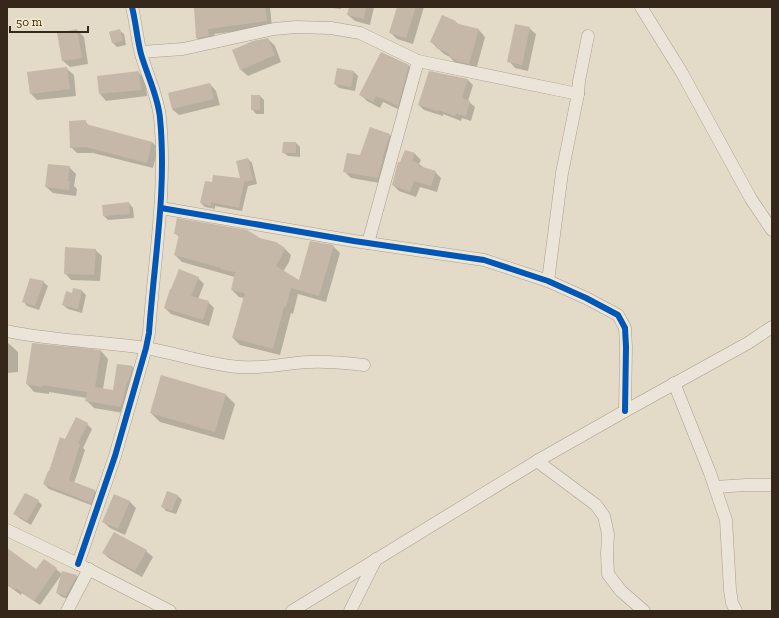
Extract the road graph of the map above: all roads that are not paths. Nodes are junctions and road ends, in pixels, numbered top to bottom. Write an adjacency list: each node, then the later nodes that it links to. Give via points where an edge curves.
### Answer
1 (132, 7): 4 (street)
2 (641, 7): 8 (street, via 682,73 751,199)
3 (588, 36): 6 (street)
4 (141, 52): 5 (street, via 183,49 274,29 331,28 360,33); 7 (street, via 160,117)
5 (418, 61): 6 (street); 9 (street)
6 (578, 94): 10 (street, via 562,174)
7 (161, 208): 9 (street); 13 (street)
8 (772, 230)
9 (368, 244): 10 (street, via 484,260)
10 (548, 281): 16 (street, via 618,315 625,328)
11 (772, 327): 15 (street)
12 (7, 331): 13 (street, via 28,336)
13 (146, 348): 14 (street, via 240,367 262,368 309,362); 22 (street, via 115,456)
14 (364, 365)
15 (674, 383): 16 (street); 19 (street)
16 (625, 411): 17 (street)
17 (537, 462): 21 (street); 28 (street, via 596,505 604,516 608,534 608,574 620,591)
18 (772, 485): 19 (street)
19 (715, 488): 29 (street, via 726,520 730,590)
20 (7, 530): 22 (street)
21 (376, 559): 26 (street); 27 (street)
22 (78, 564): 23 (street)
23 (89, 569): 24 (street); 25 (street)
24 (67, 611)
25 (170, 611)
26 (292, 611)
27 (350, 611)
28 (644, 611)
29 (736, 611)

